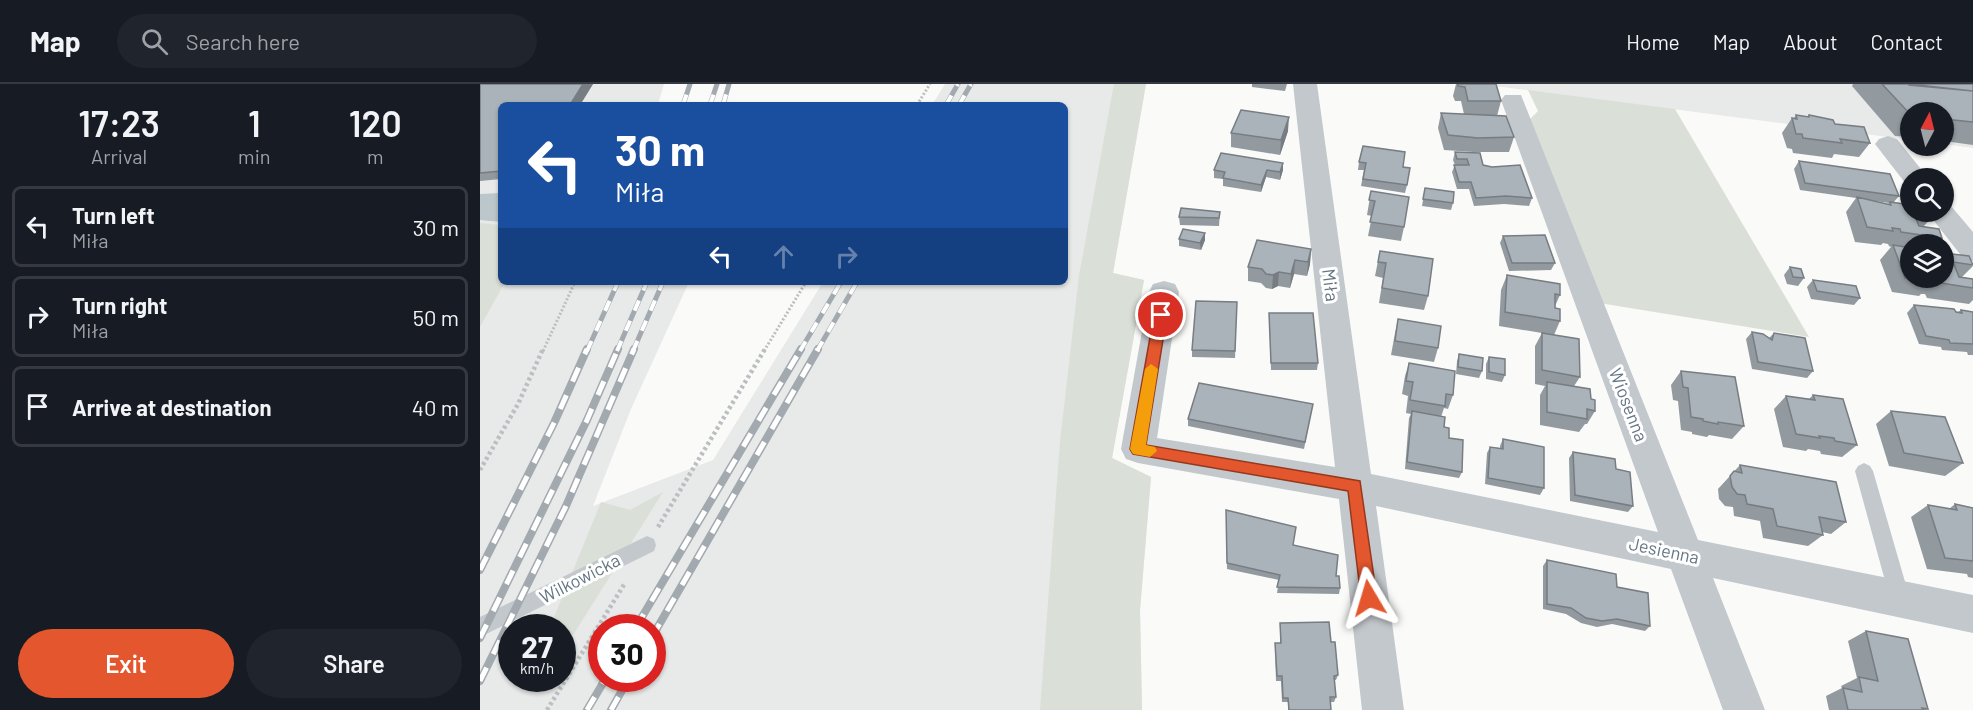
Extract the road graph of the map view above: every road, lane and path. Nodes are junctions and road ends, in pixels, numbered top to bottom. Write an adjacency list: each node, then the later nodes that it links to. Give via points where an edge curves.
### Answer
1 (930, 84): 4 (path)
2 (1305, 84): 14 (street, Miła)
3 (1513, 100): 16 (street, Wiosenna)
4 (919, 102)
5 (1888, 144): 6 (street)
6 (1907, 168)
7 (1949, 222): 8 (street)
8 (1973, 251)
9 (574, 285): 12 (path, via 518,404)
10 (804, 285): 15 (path)
11 (1164, 292): 14 (street, via 1138,449)
12 (480, 470)
13 (1864, 471): 17 (lane)
14 (1355, 486): 16 (street, Jesienna); 21 (street, Miła)
15 (647, 545): 19 (lane, Wilkowicka); 20 (path)
16 (1685, 556): 17 (street, Jesienna); 22 (street, Wiosenna)
17 (1900, 599): 18 (street, Jesienna)
18 (1973, 614)
19 (480, 627)
20 (547, 710)
21 (1383, 710)
22 (1744, 710)

